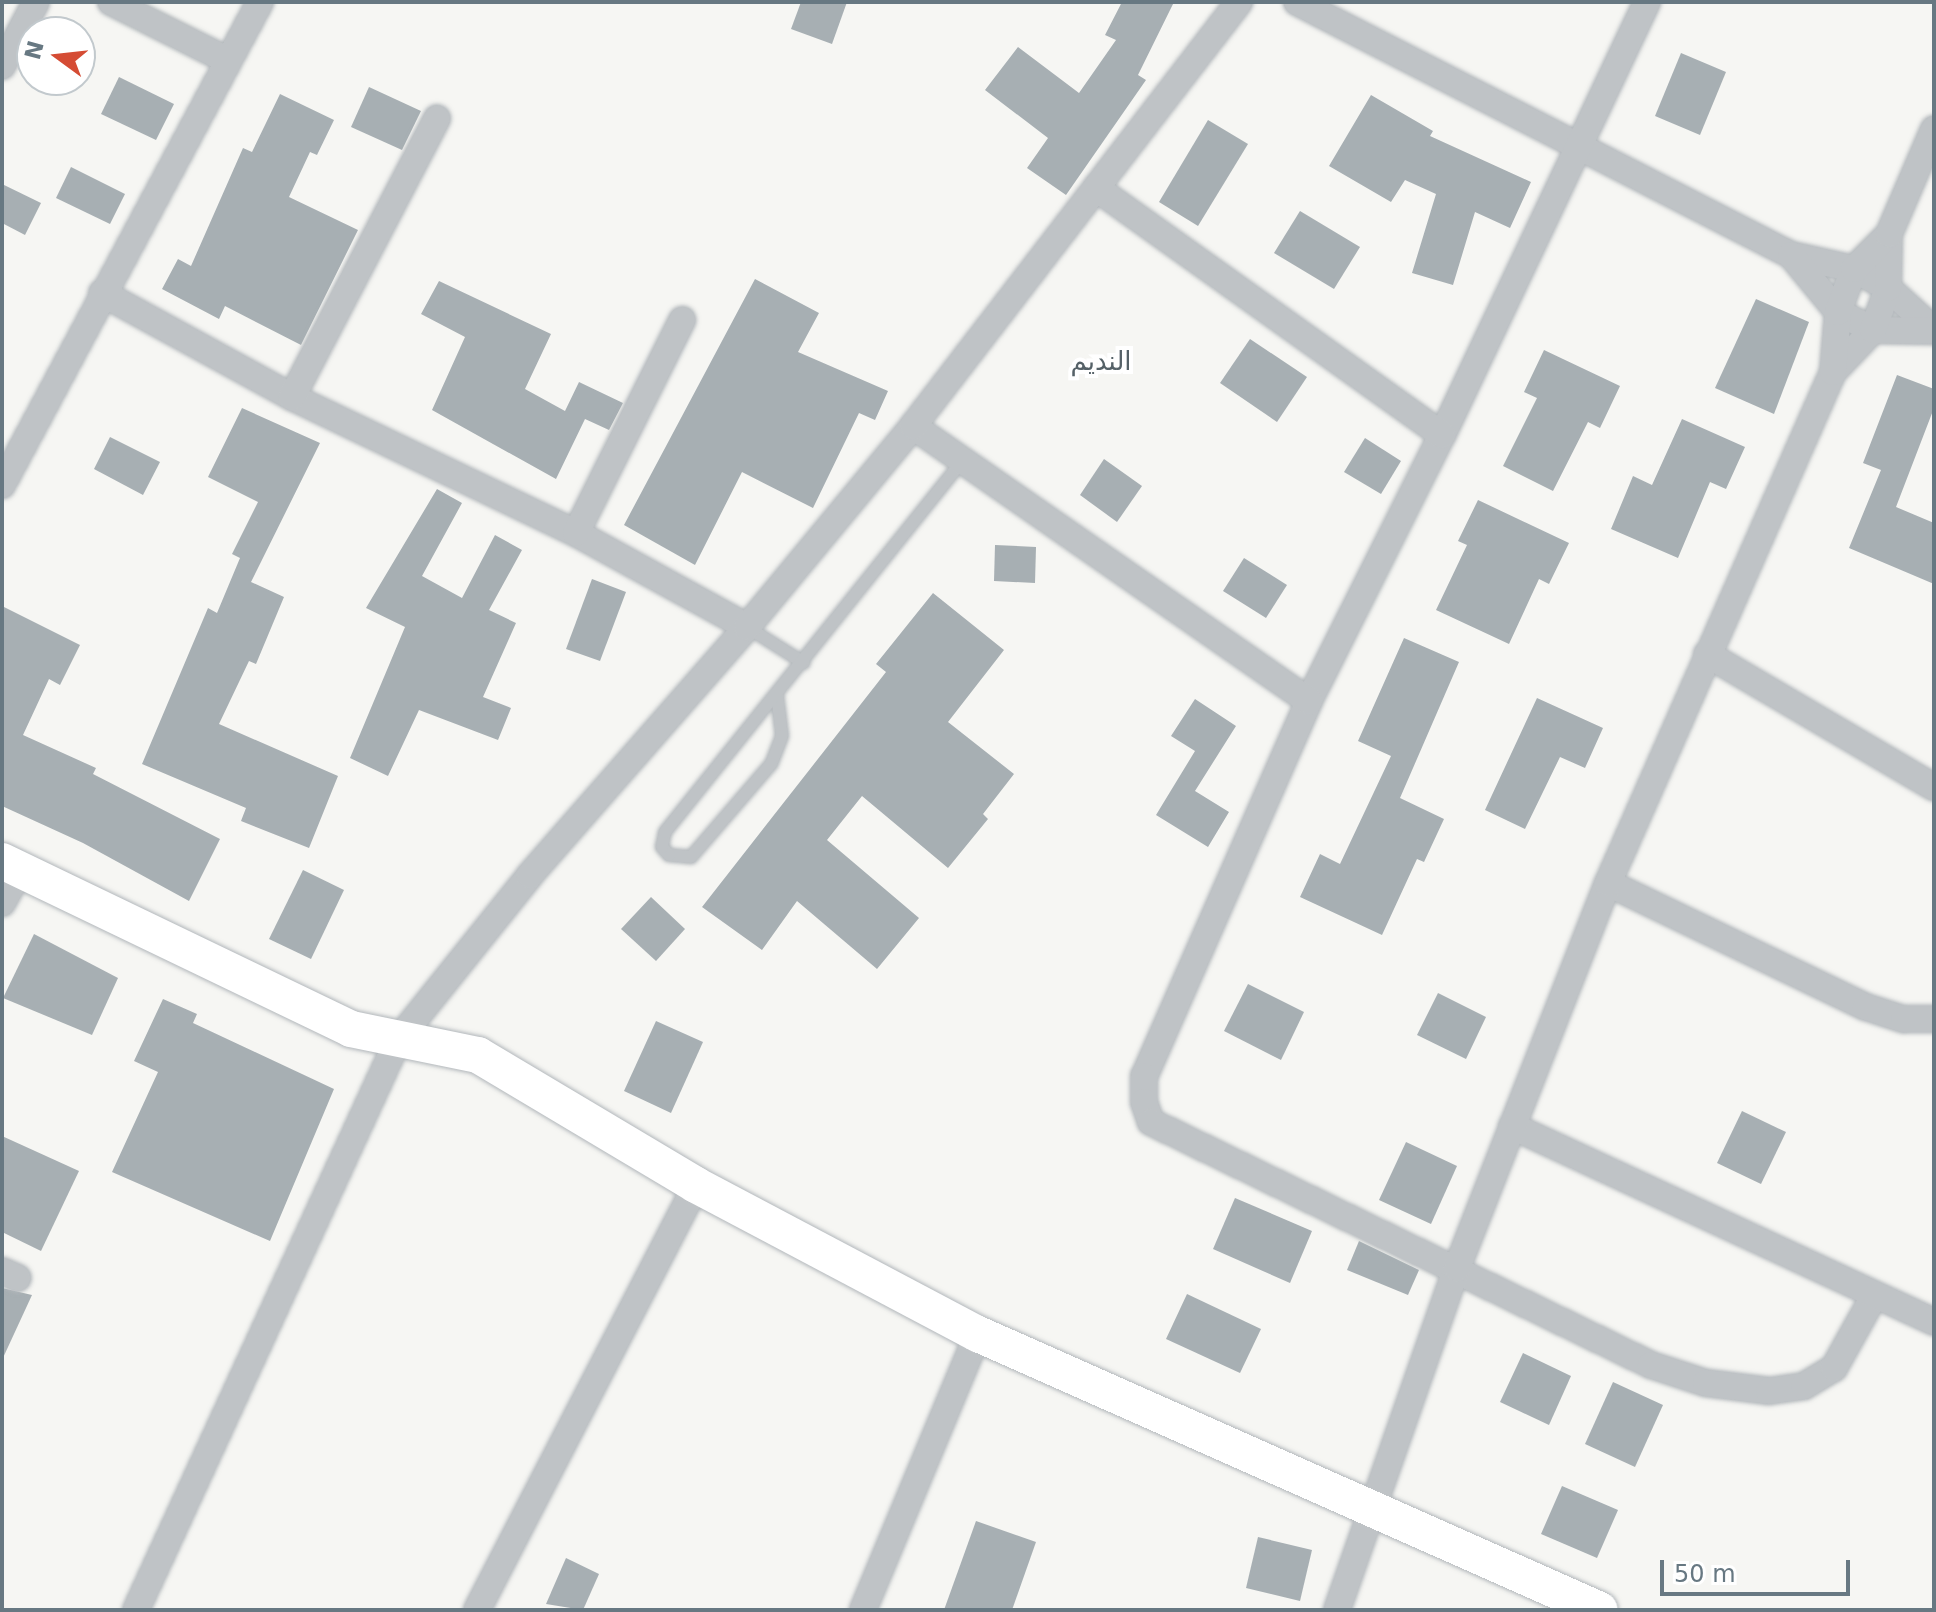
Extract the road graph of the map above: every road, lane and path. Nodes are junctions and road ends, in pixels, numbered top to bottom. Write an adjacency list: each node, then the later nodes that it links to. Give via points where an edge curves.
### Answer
1 (36, 2): 8 (street)
2 (111, 2): 7 (street)
3 (260, 2): 7 (street)
4 (1239, 2): 12 (street)
5 (1297, 2): 11 (street)
6 (1647, 2): 11 (street)
7 (227, 60): 17 (street)
8 (2, 66)
9 (437, 118): 23 (street)
10 (1934, 129): 13 (street)
11 (1579, 143): 14 (street); 25 (street)
12 (1096, 188): 24 (street); 25 (street)
13 (1889, 234): 15 (street); 16 (street)
14 (1791, 255): 15 (street); 18 (street)
15 (1854, 269): 16 (street); 18 (street)
16 (1888, 288): 20 (street); 21 (street)
17 (102, 293): 23 (street); 27 (street)
18 (1838, 312): 20 (street); 22 (street)
19 (682, 320): 28 (street)
20 (1873, 330): 21 (street); 22 (street)
21 (1934, 330)
22 (1833, 372): 30 (street)
23 (292, 397): 28 (street)
24 (913, 426): 26 (street); 29 (street)
25 (1442, 435): 33 (street)
26 (963, 460): 31 (lane); 33 (street)
27 (2, 485)
28 (576, 533): 29 (street)
29 (747, 627): 31 (lane); 39 (street, via 530,875)
30 (1707, 654): 34 (street); 36 (street)
31 (804, 663): 32 (lane)
32 (777, 695): 32 (lane, via 782,736 771,764 691,857 669,855 662,847 665,832)
33 (1309, 701): 42 (street, via 1144,1076 1144,1102 1151,1122)
34 (1934, 787)
35 (11, 866): 37 (street); 39 (main road, via 351,1029)
36 (1608, 883): 38 (street, via 1866,1007 1904,1019); 40 (street)
37 (2, 903)
38 (1934, 1019)
39 (398, 1040): 41 (main road, via 444,1045 514,1072); 48 (street)
40 (1512, 1126): 42 (street); 43 (street)
41 (696, 1185): 45 (main road); 49 (street)
42 (1457, 1268): 43 (street, via 1651,1365 1706,1383 1769,1391 1804,1386 1834,1368); 46 (street)
43 (1874, 1296): 44 (street)
44 (1934, 1322)
45 (978, 1334): 46 (main road); 50 (street)
46 (1374, 1507): 47 (main road); 51 (street)
47 (1587, 1608)
48 (136, 1610)
49 (477, 1610)
50 (863, 1610)
51 (1337, 1610)

